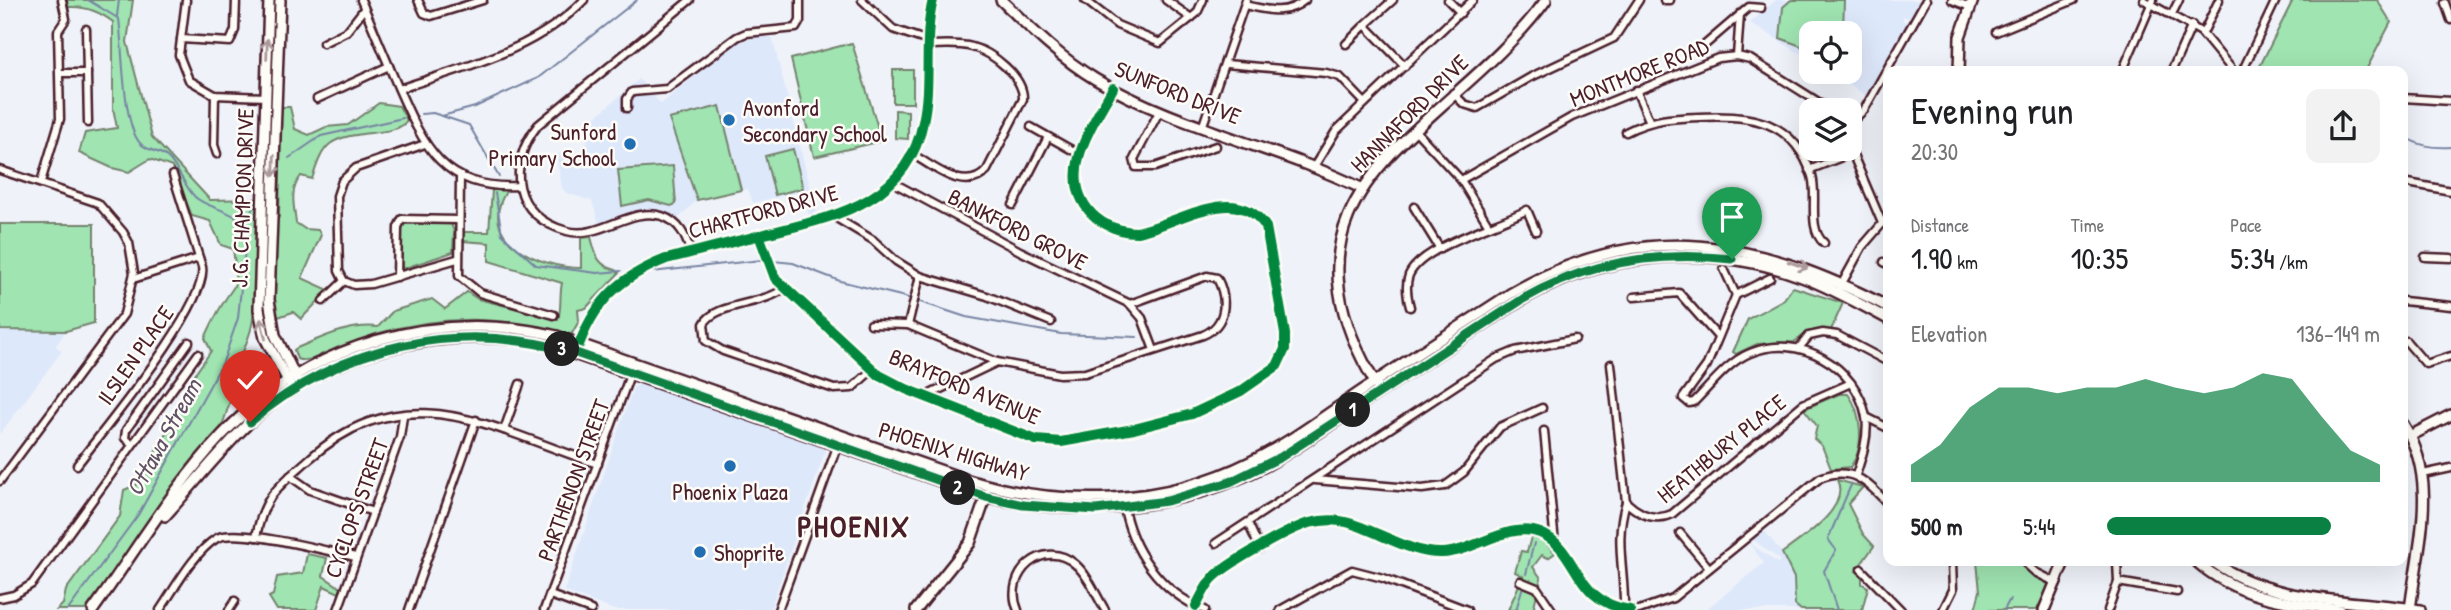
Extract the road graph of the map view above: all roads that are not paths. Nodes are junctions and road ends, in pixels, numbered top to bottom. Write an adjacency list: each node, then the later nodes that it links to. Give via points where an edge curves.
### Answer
1 (62, 0): 65 (street, via 66,19 58,31)
2 (186, 0): 50 (street)
3 (236, 0): 50 (street, via 230,42)
4 (269, 0): 73 (main road, J.G. CHAMPION DRIVE, one-way to 4)
5 (279, 0): 74 (main road, J.G. CHAMPION DRIVE)
6 (360, 0): 39 (street)
7 (418, 0): 34 (street, via 424,13 431,16)
8 (482, 0): 34 (street)
9 (584, 0): 69 (street, via 528,42)
10 (690, 0): 106 (street, via 538,125 522,149)
11 (800, 0): 80 (street, via 796,28 737,37 670,87 660,92 632,92)
12 (862, 0): 52 (street, via 893,29)
13 (933, 0): 52 (street, CHARTFORD DRIVE)
14 (1001, 0): 68 (main road, SUNFORD DRIVE, via 1050,46)
15 (1085, 0): 43 (street, via 1117,25 1156,43)
16 (1166, 0): 43 (street)
17 (1203, 0): 43 (street)
18 (1305, 0): 35 (street, via 1277,12)
19 (1393, 0): 45 (street)
20 (1448, 0): 40 (street)
21 (1473, 0): 40 (street)
22 (1546, 0): 71 (main road, HANNAFORD DRIVE)
23 (1639, 0): 71 (street, via 1610,41 1477,108 1464,104)
24 (1664, 0): 25 (street)
25 (1670, 0)
26 (1926, 0): 59 (street)
27 (1952, 0): 37 (street)
28 (2074, 0): 36 (street)
29 (2179, 0): 42 (street)
30 (2219, 0): 49 (street)
31 (2276, 0): 64 (street)
32 (2149, 1): 42 (street); 61 (street)
33 (2445, 2): 44 (street)
34 (465, 3)
35 (1246, 3): 56 (street)
36 (2060, 3): 48 (street)
37 (1972, 4): 60 (main road, via 1960,37)
38 (1761, 8): 41 (street, via 1749,7)
39 (364, 9): 51 (street, via 347,31); 57 (street)
40 (1461, 13): 58 (street)
41 (1740, 14): 54 (street); 55 (street)
42 (2172, 14): 46 (street)
43 (1191, 19)
44 (2451, 20)
45 (1366, 25): 53 (street); 58 (street)
46 (2192, 25): 49 (street); 62 (street)
47 (86, 29): 66 (street)
48 (1996, 32)
49 (2203, 33): 63 (street)
50 (181, 39): 72 (street, via 180,63 188,80)
51 (323, 43)
52 (928, 43): 93 (street, CHARTFORD DRIVE, via 926,108); 93 (street, via 979,50 1014,76 1023,99 979,177 954,178)
53 (1346, 44)
54 (1700, 49)
55 (1737, 56): 70 (street, MONTMORE ROAD, via 1718,58); 75 (street, MONTMORE ROAD, via 1758,63)
56 (1226, 64): 79 (street, via 1326,73 1340,77); 85 (street)
57 (389, 66): 69 (street); 77 (street)
58 (1405, 66): 79 (street)
59 (1889, 66)
60 (1959, 66)
61 (2124, 66)
62 (2174, 66)
63 (2229, 66)
64 (2245, 66)
65 (61, 73): 66 (street); 103 (street, via 60,119)
66 (87, 73): 84 (street)
67 (1883, 76): 82 (street)
68 (1113, 88): 81 (main road, SUNFORD DRIVE); 94 (street, BRAYFORD AVENUE)
69 (399, 89): 90 (street)
70 (1636, 90): 83 (street); 102 (street, MONTMORE ROAD, via 1556,125)
71 (1454, 93): 87 (main road, HANNAFORD DRIVE)
72 (215, 95): 73 (street); 92 (street)
73 (265, 97): 74 (street); 164 (main road, J.G. CHAMPION DRIVE, one-way to 73, via 265,338 259,309)
74 (276, 98): 156 (main road, J.G. CHAMPION DRIVE, one-way to 156, via 269,300)
75 (1812, 98)
76 (2408, 98): 78 (street)
77 (317, 99)
78 (2451, 101)
79 (1365, 103): 97 (street, via 1330,137)
80 (627, 108)
81 (1160, 110): 85 (main road, SUNFORD DRIVE); 91 (street, via 1134,159 1136,167 1155,167)
82 (1862, 112)
83 (1649, 120): 88 (street); 99 (street, via 1753,118 1795,142)
84 (88, 123)
85 (1203, 125): 97 (main road, SUNFORD DRIVE)
86 (1031, 127): 89 (street)
87 (1415, 130): 102 (street); 107 (main road, HANNAFORD DRIVE)
88 (1626, 132)
89 (1048, 137): 94 (street); 109 (street)
90 (425, 144): 101 (street); 129 (street, via 356,168 342,181 337,196 337,262)
91 (1216, 146)
92 (217, 154)
93 (912, 154): 104 (street, CHARTFORD DRIVE)
94 (1079, 154): 172 (street, BRAYFORD AVENUE, via 1076,178 1083,202 1099,220 1124,232 1147,230 1221,205 1237,204 1258,214 1270,239 1286,334 1286,349 1277,366 1241,391 1192,414 1061,442 1036,440)
95 (1828, 161): 99 (street)
96 (1856, 161): 113 (street)
97 (1315, 165): 107 (main road, SUNFORD DRIVE)
98 (0, 170): 103 (street)
99 (1809, 170): 117 (street, via 1816,232)
100 (173, 176): 121 (street, ILSLEN PLACE)
101 (460, 176): 106 (street, via 480,184); 112 (street)
102 (1461, 180): 114 (street)
103 (41, 182): 128 (street, via 87,198 108,212 129,243)
104 (892, 182): 111 (street, CHARTFORD DRIVE, via 860,206); 137 (street, BANKFORD GROVE)
105 (2408, 183): 108 (street)
106 (519, 186): 119 (street, via 530,208 551,226 577,233 638,216 661,216 681,230)
107 (1361, 188): 166 (main road, HANNAFORD DRIVE, via 1343,230 1339,287 1350,334)
108 (2451, 191)
109 (1013, 205)
110 (1414, 207): 118 (street)
111 (833, 216): 116 (street, CHARTFORD DRIVE); 125 (street)
112 (458, 220): 123 (street); 126 (street, via 402,219)
113 (1882, 223): 130 (street)
114 (1489, 226): 115 (street, via 1527,210); 118 (street)
115 (1536, 230)
116 (759, 235): 119 (street, CHARTFORD DRIVE); 131 (street, BRAYFORD AVENUE, via 775,278)
117 (1824, 243)
118 (1440, 249): 140 (street, via 1410,272)
119 (691, 253): 149 (street, CHARTFORD DRIVE, via 642,268 618,284 600,304)
120 (2425, 257): 122 (street)
121 (199, 258): 128 (street, ILSLEN PLACE); 186 (street, ILSLEN PLACE, via 202,281 180,326)
122 (2451, 258)
123 (457, 259): 126 (street); 141 (street, via 459,276 480,293)
124 (1724, 269): 133 (street)
125 (920, 276): 143 (street); 145 (street)
126 (397, 277): 129 (street, via 363,285)
127 (1770, 278): 133 (street)
128 (133, 279): 192 (street, via 124,314)
129 (344, 281): 135 (street)
130 (1842, 283): 132 (street); 138 (main road, PHOENIX HIGHWAY); 166 (main road, PHOENIX HIGHWAY, one-way to 130, via 1527,284 1574,264 1621,252 1674,246 1736,250 1777,258)
131 (786, 287): 162 (street, BRAYFORD AVENUE); 162 (street, via 771,298 712,313 704,324 706,341 834,389 852,388)
132 (1838, 293): 142 (main road, PHOENIX HIGHWAY); 170 (main road, PHOENIX HIGHWAY, via 1779,270 1719,258 1665,256 1611,264 1538,290)
133 (1736, 295): 146 (street)
134 (1634, 297): 146 (street, via 1679,293)
135 (323, 301)
136 (2408, 302): 139 (street)
137 (1130, 304): 152 (street, via 1142,318); 152 (street, via 1201,277 1213,276 1219,281 1223,311 1216,329)
138 (1883, 304)
139 (2451, 306)
140 (1410, 307)
141 (554, 314)
142 (1883, 316)
143 (1051, 322)
144 (871, 324): 145 (street)
145 (908, 325): 159 (street)
146 (1718, 337): 165 (street)
147 (1575, 339): 191 (street, via 1496,359)
148 (190, 342): 184 (street, via 126,430 125,438)
149 (579, 343): 153 (street, CHARTFORD DRIVE); 158 (main road, PHOENIX HIGHWAY); 161 (main road, PHOENIX HIGHWAY, via 506,327 442,327 384,338)
150 (2408, 343): 155 (street, via 2426,364)
151 (1799, 348): 157 (street, via 1809,336 1831,333); 167 (street, via 1833,364); 171 (street, via 1773,347 1749,353)
152 (1154, 350): 159 (street, via 1085,373 1060,374)
153 (576, 353): 163 (main road, PHOENIX HIGHWAY); 169 (main road, PHOENIX HIGHWAY, via 498,337 430,339 359,356)
154 (198, 354): 184 (street)
155 (2451, 356)
156 (284, 359): 161 (main road, via 299,369); 164 (main road, J.G. CHAMPION DRIVE)
157 (1883, 359)
158 (634, 361): 163 (street, PARTHENON STREET); 183 (main road, PHOENIX HIGHWAY)
159 (997, 362): 172 (street)
160 (1611, 364): 196 (street, HEATHBURY PLACE)
161 (315, 365): 164 (main road, PHOENIX HIGHWAY)
162 (872, 370): 172 (street, BRAYFORD AVENUE)
163 (631, 372): 183 (main road, PHOENIX HIGHWAY); 185 (street, PARTHENON STREET)
164 (291, 378): 169 (main road, J.G. CHAMPION DRIVE); 200 (main road, PHOENIX HIGHWAY, via 222,435)
165 (1695, 381): 171 (street); 171 (street, via 1683,395 1685,401 1694,402)
166 (1375, 382): 170 (main road, HANNAFORD DRIVE); 197 (main road, PHOENIX HIGHWAY, via 1272,450 1230,471)
167 (1851, 383): 176 (street); 196 (street, HEATHBURY PLACE, via 1803,404 1667,517 1652,517)
168 (520, 384): 179 (street)
169 (298, 387): 200 (main road, PHOENIX HIGHWAY, via 250,422)
170 (1380, 391): 197 (main road, PHOENIX HIGHWAY, via 1251,473 1193,494)
171 (1706, 391)
172 (926, 396)
173 (1542, 408): 191 (street, via 1500,427 1464,472 1445,486 1422,489)
174 (2451, 415): 182 (main road)
175 (403, 416): 177 (street, via 445,413); 190 (street, via 346,431); 198 (street, CYCLOPS STREET)
176 (1866, 417): 178 (street); 189 (street)
177 (476, 421): 179 (street); 230 (street)
178 (1883, 426)
179 (504, 430): 185 (street)
180 (1544, 431): 204 (street)
181 (2408, 433): 182 (main road)
182 (2410, 436): 188 (main road)
183 (840, 440): 193 (main road, PHOENIX HIGHWAY); 194 (main road, PHOENIX HIGHWAY); 233 (street)
184 (132, 444): 220 (street, via 32,584)
185 (598, 464): 219 (street, PARTHENON STREET)
186 (77, 465)
187 (2451, 468): 188 (street)
188 (2423, 474): 225 (main road, via 2424,504)
189 (1856, 475): 195 (street); 213 (street, via 1835,473 1820,478)
190 (290, 476): 198 (street, via 310,490); 202 (street, via 264,503)
191 (1315, 480): 199 (street)
192 (0, 481)
193 (990, 486): 194 (main road); 197 (main road, PHOENIX HIGHWAY, via 1055,498)
194 (986, 497): 197 (main road, PHOENIX HIGHWAY, via 1045,507); 234 (main road, via 970,543)
195 (1883, 499)
196 (1626, 502): 241 (street, via 1618,536)
197 (1123, 503): 222 (street, via 1146,563 1172,591)
198 (373, 512): 206 (street, CYCLOPS STREET)
199 (1248, 523): 203 (street); 205 (street)
200 (154, 526): 226 (main road, PHOENIX HIGHWAY)
201 (1680, 533): 213 (street)
202 (256, 537): 206 (street); 227 (street, via 228,535 211,543)
203 (1216, 542)
204 (1555, 543): 205 (street, via 1530,530 1441,553 1332,520 1305,524); 223 (street, via 1588,590)
205 (1260, 550): 222 (street, via 1215,576)
206 (356, 557): 229 (street, CYCLOPS STREET)
207 (1952, 566): 244 (street, via 1953,590)
208 (2028, 566): 217 (street)
209 (2063, 566): 217 (main road)
210 (2117, 566): 216 (street)
211 (2203, 566): 247 (main road, via 2263,598)
212 (2220, 566): 225 (main road, via 2272,590)
213 (1709, 568): 224 (street)
214 (1861, 569): 243 (street)
215 (1520, 581): 240 (street, via 1534,586)
216 (2118, 582): 218 (street); 246 (street)
217 (2057, 583): 245 (main road)
218 (2176, 592)
219 (550, 595): 231 (street, PARTHENON STREET); 232 (street)
220 (0, 598)
221 (235, 601): 228 (street)
222 (1196, 606): 237 (street)
223 (1612, 608): 241 (street)
224 (1654, 608): 242 (street)
225 (2410, 609): 248 (main road)
226 (93, 610)
227 (160, 610)
228 (229, 610)
229 (338, 610)
230 (409, 610)
231 (544, 610)
232 (591, 610)
233 (778, 610)
234 (916, 610)
235 (1017, 610): 236 (street, via 1014,588 1018,573 1046,555 1076,565)
236 (1105, 610)
237 (1205, 610)
238 (1280, 610): 239 (street, via 1352,570)
239 (1467, 610)
240 (1552, 610)
241 (1627, 610)
242 (1639, 610)
243 (1901, 610)
244 (1943, 610)
245 (2044, 610)
246 (2108, 610)
247 (2340, 610)
248 (2420, 610)

